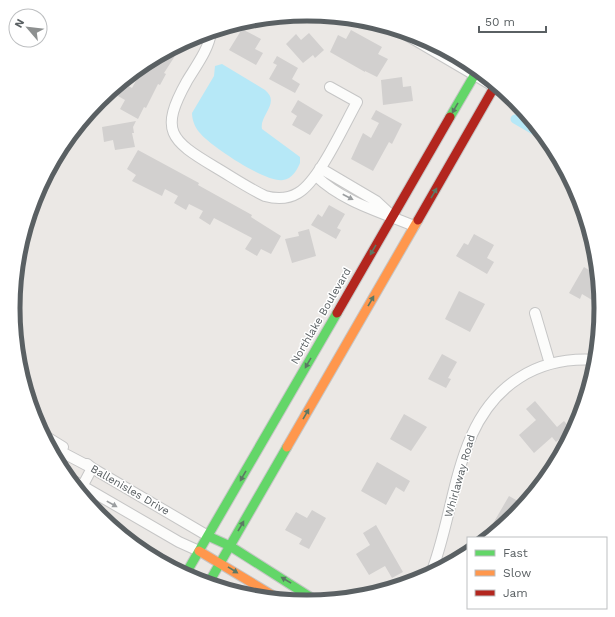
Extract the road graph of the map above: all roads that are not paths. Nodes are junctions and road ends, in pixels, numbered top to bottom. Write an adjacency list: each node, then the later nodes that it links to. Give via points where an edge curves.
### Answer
1 (209, 38): 5 (street, via 174,106 172,126 179,142 187,150 259,193 272,198 298,194)
2 (475, 74): 6 (main road, Northlake Boulevard, one-way to 6)
3 (330, 87): 5 (street, via 357,102)
4 (493, 89): 7 (main road, one-way to 4)
5 (318, 172): 6 (street, via 325,185 373,211)
6 (392, 217): 7 (street); 15 (main road, Northlake Boulevard, one-way to 15)
7 (414, 226): 16 (main road, one-way to 7)
8 (535, 313): 10 (street)
9 (590, 360): 10 (street, Whirlaway Road)
10 (550, 364): 19 (street, Whirlaway Road, via 512,382 479,417 466,447)
11 (53, 442): 13 (street)
12 (58, 450): 13 (street, Ballenisles Drive)
13 (92, 468): 14 (street); 15 (street, Ballenisles Drive)
14 (82, 487): 17 (street, Ballenisles Drive, one-way to 17)
15 (208, 536): 16 (main road); 17 (main road, Northlake Boulevard)
16 (230, 546): 18 (main road); 23 (main road, one-way to 16)
17 (199, 551): 18 (main road); 20 (main road, Northlake Boulevard)
18 (220, 562): 21 (main road); 22 (main road, one-way to 22)
19 (433, 567)
20 (188, 570)
21 (211, 579)
22 (272, 594)
23 (309, 596)

